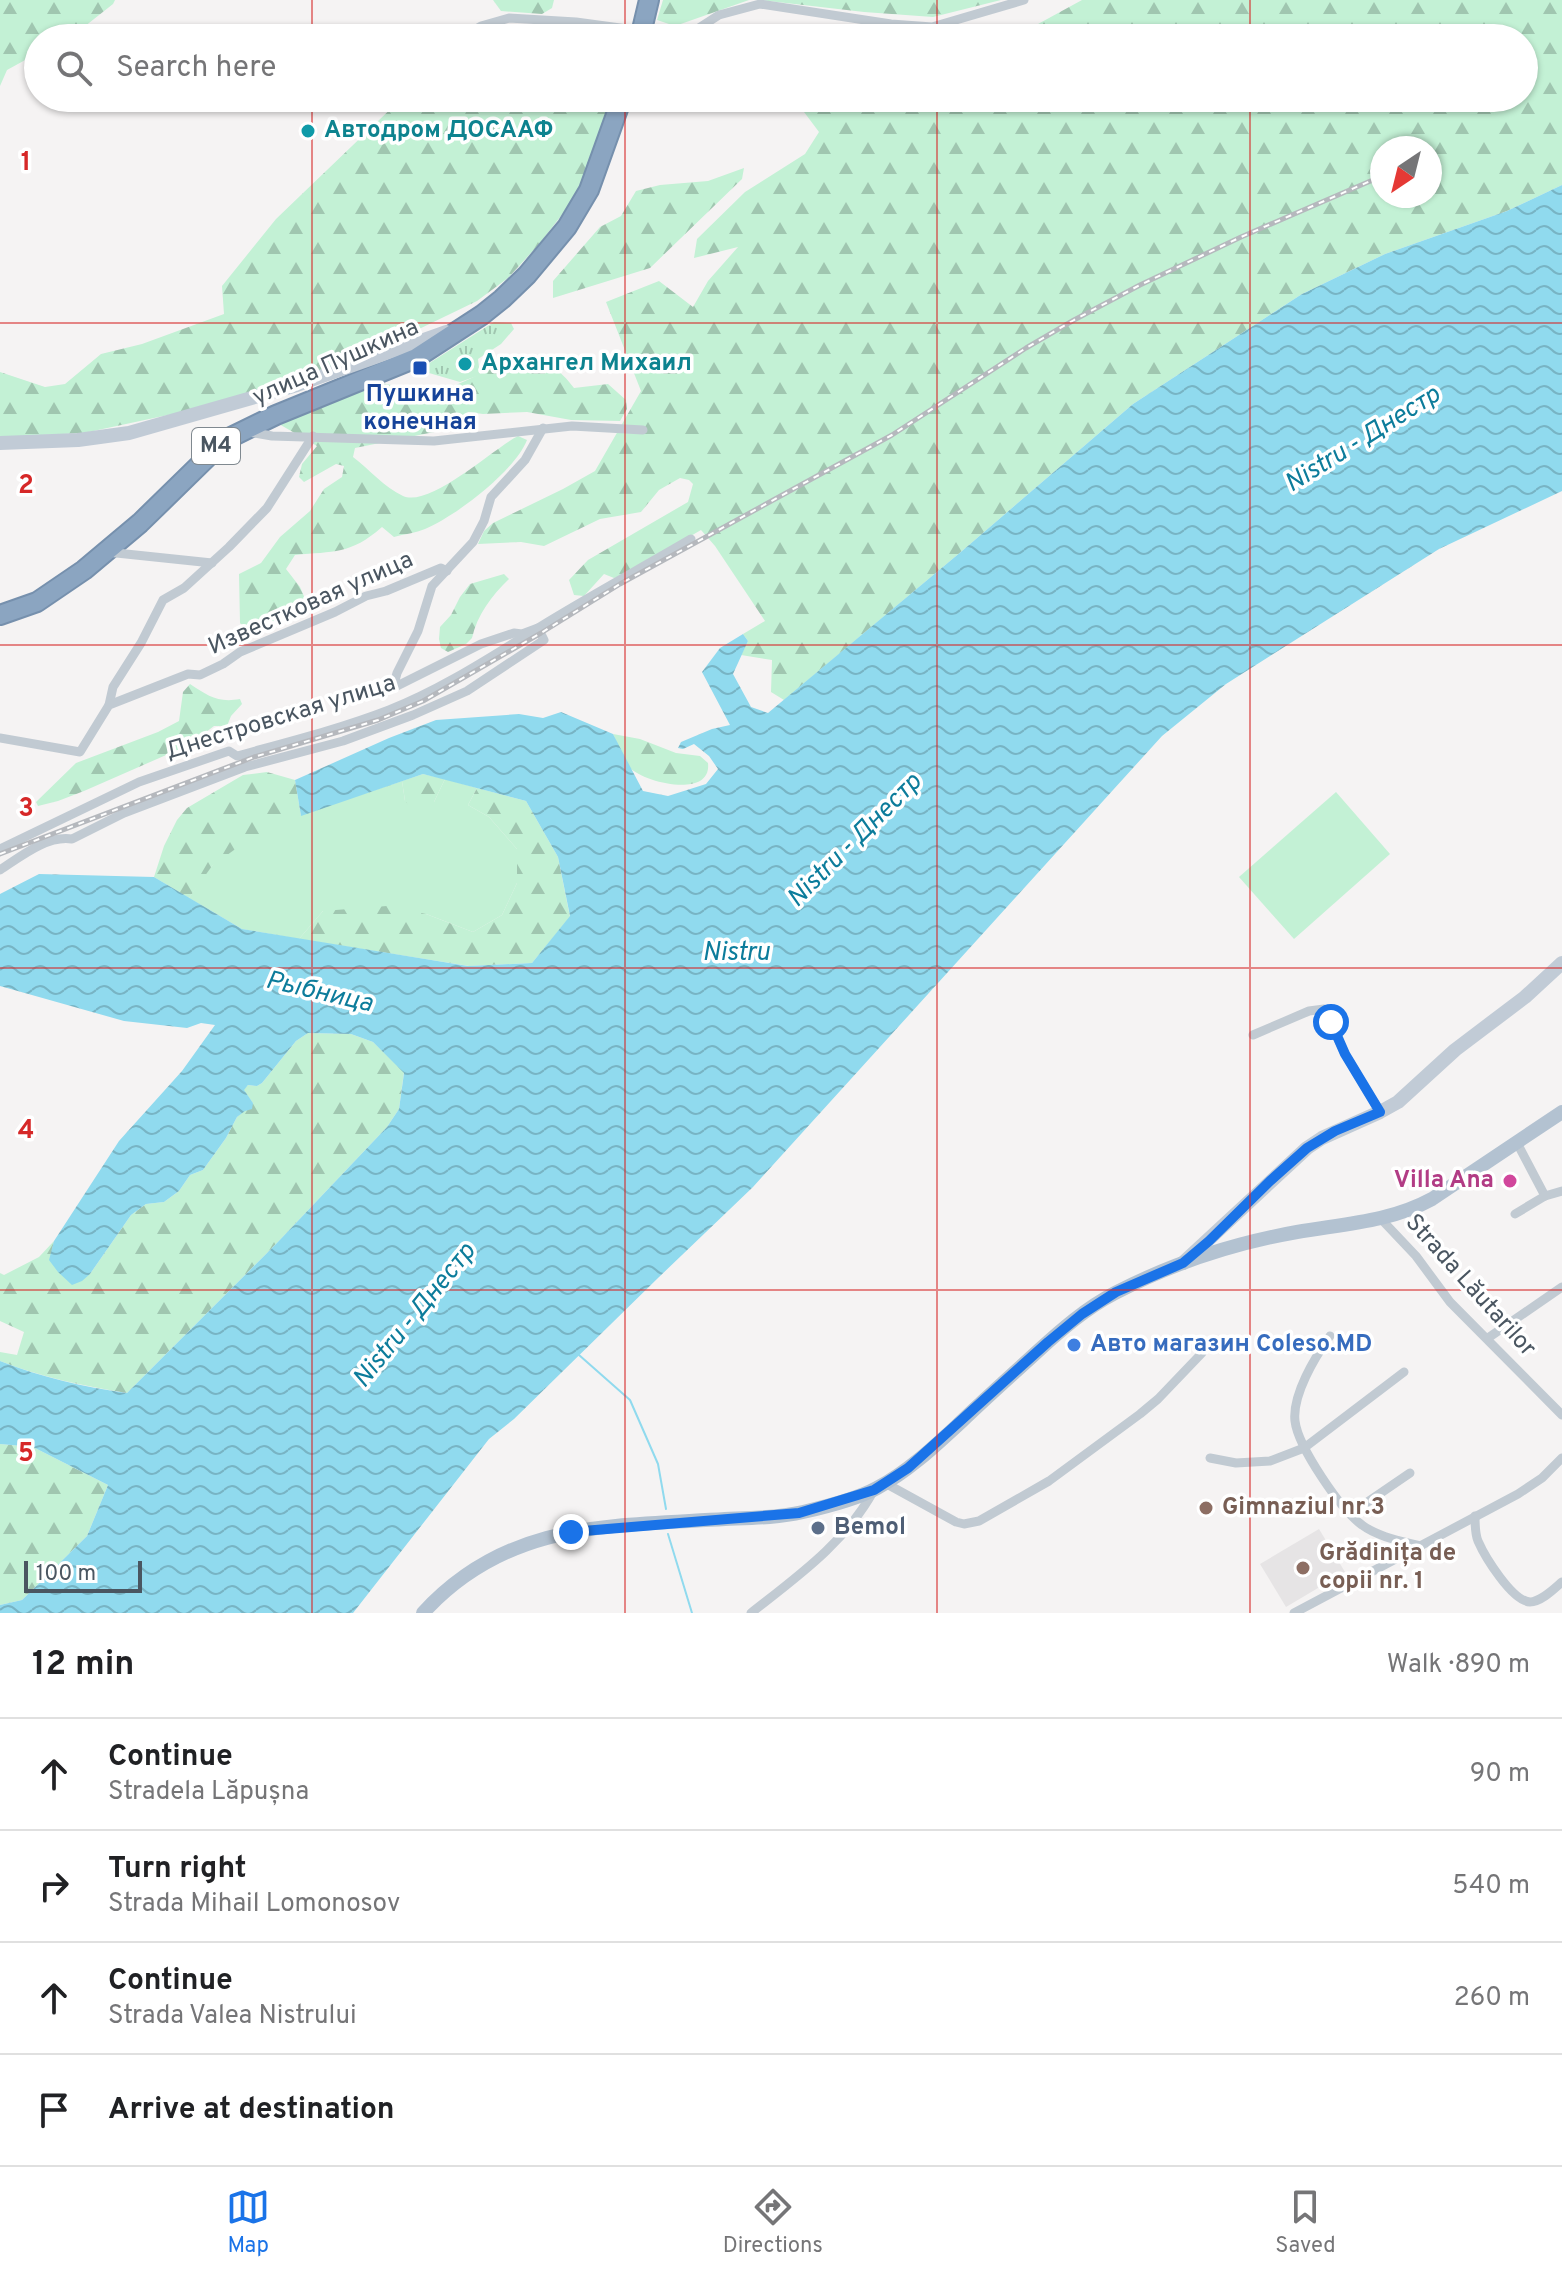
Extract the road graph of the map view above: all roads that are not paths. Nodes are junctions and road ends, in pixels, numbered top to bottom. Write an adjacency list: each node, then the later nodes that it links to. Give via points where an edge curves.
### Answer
1 (649, 0): 5 (highway)
2 (1024, 0): 8 (street)
3 (488, 24): 4 (street, via 509,18)
4 (589, 24)
5 (643, 24)
6 (705, 24): 7 (street, via 760,4)
7 (891, 24)
8 (942, 24)
9 (617, 112): 10 (highway, M4, via 589,190 567,227 527,275)
10 (465, 326): 12 (highway, улица Пушкина / M4, via 401,365); 15 (main road, via 297,385 129,433)
11 (543, 428): 13 (street); 14 (street, via 434,441); 19 (street, Известковая улица, via 525,460 491,497 473,542)
12 (241, 430): 14 (street); 17 (highway, улица Пушкина / M4, via 216,446)
13 (643, 430)
14 (313, 436): 18 (street, via 267,508)
15 (0, 443)
16 (691, 539): 21 (street, Днестровская улица)
17 (107, 552): 18 (street); 20 (highway, улица Пушкина / M4, via 37,602)
18 (212, 563): 22 (street, via 163,600 113,687)
19 (447, 571): 21 (street, Известковая улица, via 432,586 393,688 481,644); 22 (street, Известковая улица, via 441,568 366,596 200,675 188,674)
20 (0, 615)
21 (538, 628): 24 (street, Днестровская улица, via 474,668 389,710 237,756 229,751 139,782); 25 (street, via 544,640 467,691 343,741 245,767 124,813 72,839 63,837 33,849)
22 (109, 705): 23 (street, via 80,752)
23 (0, 738)
24 (0, 849)
25 (0, 870)
26 (1562, 963): 28 (main road)
27 (1253, 1035): 28 (street, via 1324,1009)
28 (1380, 1112): 35 (main road, via 1307,1148)
29 (1562, 1112): 30 (main road)
30 (1516, 1141): 32 (street); 34 (main road, via 1432,1199)
31 (1562, 1191): 32 (street)
32 (1545, 1196): 33 (street)
33 (1515, 1214)
34 (1381, 1219): 35 (main road, via 1269,1237); 38 (street, Strada Lăutarilor, via 1450,1302)
35 (1183, 1263): 46 (main road, via 1116,1292 1082,1314 932,1448)
36 (1562, 1287): 38 (street)
37 (1330, 1336): 42 (street, via 1298,1397 1295,1420)
38 (1488, 1338): 41 (street, Strada Lăutarilor)
39 (1202, 1353): 46 (street, via 1140,1414 1049,1481 979,1521 956,1522)
40 (1404, 1372): 42 (street)
41 (1562, 1415)
42 (1304, 1448): 43 (street, via 1270,1461); 47 (street)
43 (1210, 1458)
44 (1562, 1458): 48 (street, via 1542,1478)
45 (1410, 1473): 47 (street)
46 (879, 1487): 52 (main road, via 799,1513 552,1535 478,1566); 53 (street, via 816,1563)
47 (1350, 1514): 49 (street, via 1375,1532)
48 (1475, 1516): 49 (street); 51 (street, via 1477,1540 1499,1576)
49 (1421, 1546): 54 (street)
50 (1562, 1582): 51 (street)
51 (1529, 1602): 55 (street)
52 (423, 1613)
53 (751, 1613)
54 (1294, 1613)
55 (1529, 1613)

